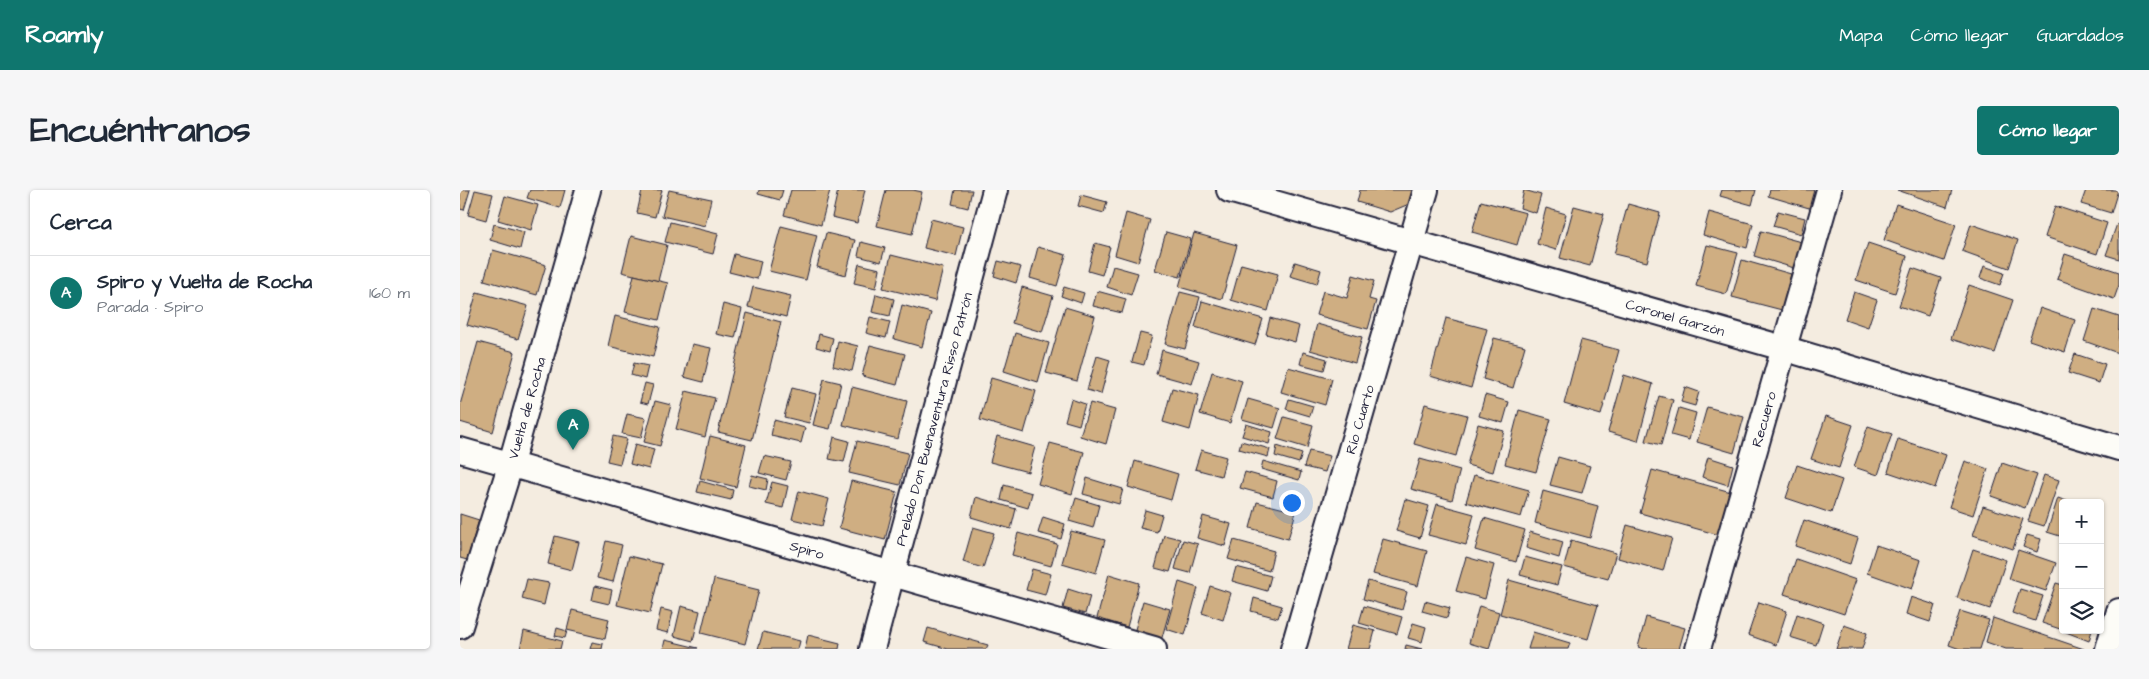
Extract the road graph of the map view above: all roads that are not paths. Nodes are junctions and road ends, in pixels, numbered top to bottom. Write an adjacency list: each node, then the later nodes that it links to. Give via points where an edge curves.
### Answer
1 (588, 190): 10 (street, Vuelta de Rocha)
2 (995, 190): 11 (street, Prelado Don Buenaventura Risso Patrón)
3 (1229, 190): 6 (street, Coronel Garzón)
4 (1426, 190): 6 (street, Río Cuarto)
5 (1829, 190): 7 (street, Recuero)
6 (1411, 241): 7 (street, Coronel Garzón); 16 (street, Río Cuarto)
7 (1783, 348): 8 (street, Coronel Garzón); 17 (street, Recuero)
8 (2119, 448)
9 (460, 450): 10 (street, Spiro)
10 (511, 463): 11 (street, Spiro); 13 (street, Vuelta de Rocha)
11 (892, 572): 14 (street, Prelado Don Buenaventura Risso Patrón); 15 (street, Spiro)
12 (2119, 611): 18 (street)
13 (460, 626)
14 (872, 649)
15 (1154, 649)
16 (1293, 649)
17 (1698, 649)
18 (2108, 649)

